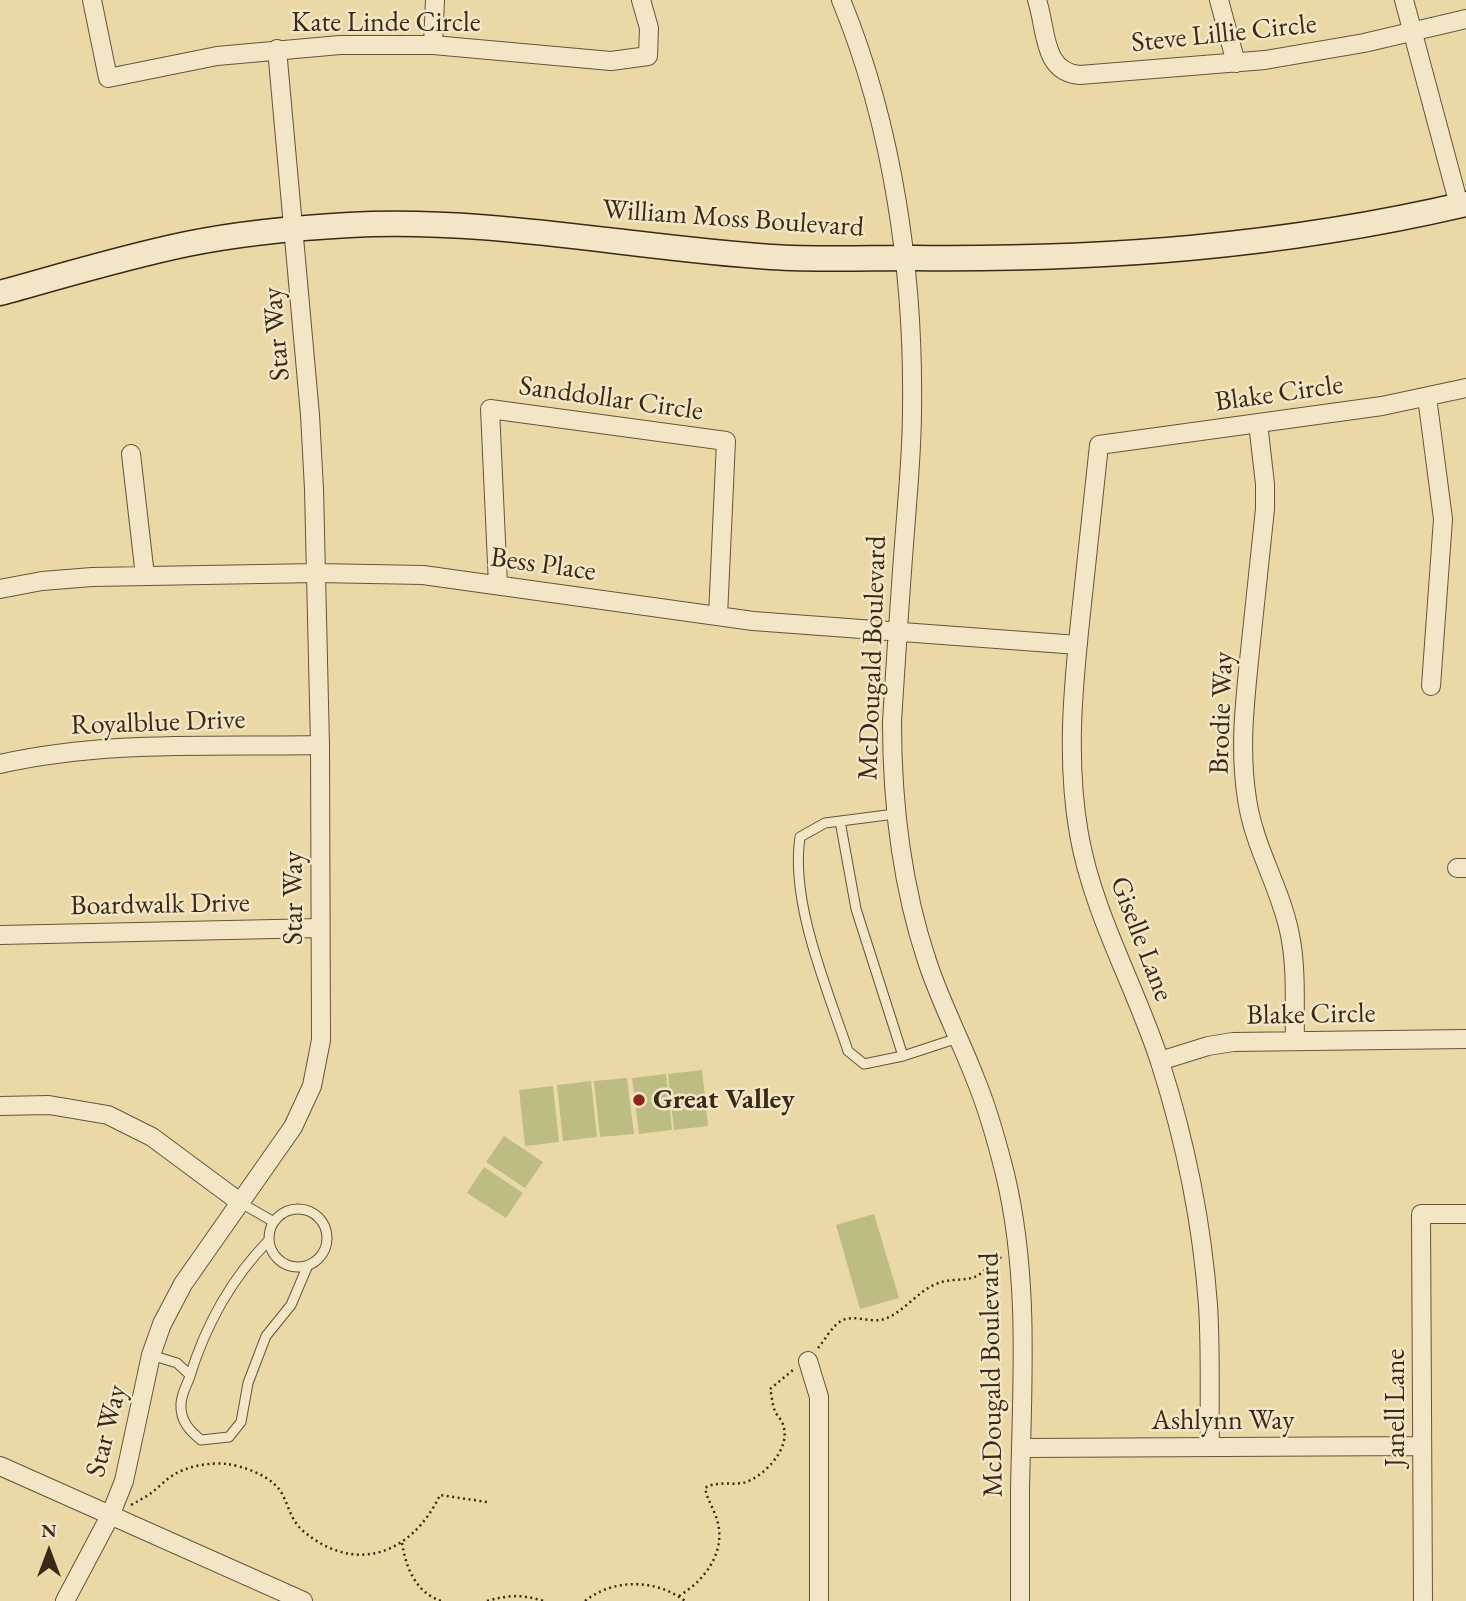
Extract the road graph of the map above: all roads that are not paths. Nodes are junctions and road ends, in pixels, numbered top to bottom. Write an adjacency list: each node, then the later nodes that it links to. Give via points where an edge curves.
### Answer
1 (92, 0): 11 (street, Kate Linde Circle, via 108,78)
2 (435, 0): 10 (street)
3 (641, 0): 10 (street, Kate Linde Circle, via 649,28 648,55 611,61)
4 (841, 0): 15 (street, McDougald Boulevard, via 876,108)
5 (1037, 0): 12 (street, Steve Lillie Circle, via 1052,60 1068,74)
6 (1219, 0): 12 (street)
7 (1404, 0): 9 (street)
8 (1466, 19): 9 (street, Steve Lillie Circle)
9 (1414, 33): 12 (street, Steve Lillie Circle); 13 (street)
10 (433, 45): 11 (street, Kate Linde Circle)
11 (277, 49): 14 (street, Kate Linde Circle)
12 (1237, 63)
13 (1463, 205): 15 (street, William Moss Boulevard, via 1331,232 1129,254)
14 (294, 228): 15 (street, William Moss Boulevard, via 463,226 771,257); 16 (street, William Moss Boulevard, via 186,244); 22 (street, Star Way, via 310,415)
15 (904, 258): 27 (street, McDougald Boulevard, via 912,411)
16 (0, 293)
17 (1466, 388): 18 (street, Blake Circle)
18 (1427, 397): 19 (street, Blake Circle); 29 (street, via 1443,519)
19 (1258, 423): 20 (street, Blake Circle); 38 (street, Brodie Way, via 1265,509 1243,766 1255,836 1290,935)
20 (1099, 445): 28 (street, Giselle Lane)
21 (131, 454): 23 (street)
22 (317, 573): 23 (street, Bess Place); 24 (street, Bess Place, via 423,575); 30 (street, Star Way)
23 (145, 576): 25 (street, Bess Place, via 42,581)
24 (498, 585): 26 (street, Bess Place); 26 (street, Sanddollar Circle, via 490,409 726,441)
25 (0, 589)
26 (718, 616): 27 (street, Bess Place)
27 (898, 632): 28 (street, Bess Place); 32 (street, McDougald Boulevard, via 892,722)
28 (1078, 645): 40 (street, Giselle Lane, via 1071,751 1079,834 1100,914)
29 (1431, 686)
30 (320, 746): 31 (street, Royalblue Drive, via 91,748); 34 (street, Star Way)
31 (0, 764)
32 (895, 814): 33 (lane); 36 (street, McDougald Boulevard, via 915,923)
33 (840, 821): 39 (lane, via 856,909); 39 (lane, via 825,823 800,837 796,861 810,936 848,1051 864,1064)
34 (320, 928): 35 (street, Boardwalk Drive); 42 (street, Star Way, via 321,1040 312,1086 293,1127)
35 (0, 935)
36 (958, 1038): 39 (lane); 52 (street, McDougald Boulevard, via 993,1127 1006,1176 1023,1321)
37 (1466, 1039): 38 (street, Blake Circle)
38 (1295, 1041): 40 (street, Blake Circle, via 1233,1042)
39 (903, 1056)
40 (1160, 1061): 51 (street, Giselle Lane, via 1204,1259)
41 (0, 1106): 42 (street, via 50,1105 108,1115 152,1138)
42 (242, 1203): 44 (lane); 47 (street, Star Way, via 183,1284)
43 (1466, 1214): 50 (street, Janell Lane, via 1421,1214)
44 (274, 1222): 45 (lane); 46 (lane, via 296,1210 318,1218 326,1235 325,1248)
45 (269, 1240): 46 (lane, via 282,1262); 49 (lane, via 246,1264 206,1329)
46 (308, 1265): 49 (lane, via 291,1305 266,1336 248,1384 241,1422 229,1437 201,1440 186,1428 181,1404)
47 (151, 1355): 49 (lane, via 177,1363); 54 (street, Star Way, via 129,1466)
48 (808, 1361): 57 (street, via 819,1397)
49 (190, 1375)
50 (1422, 1446): 51 (street, Ashlynn Way); 59 (street, Janell Lane)
51 (1210, 1447): 52 (street, Ashlynn Way)
52 (1023, 1448): 58 (street, McDougald Boulevard)
53 (0, 1466): 54 (street)
54 (110, 1516): 55 (street, Star Way); 56 (street)
55 (65, 1601)
56 (303, 1601)
57 (819, 1601)
58 (1020, 1601)
59 (1423, 1601)

